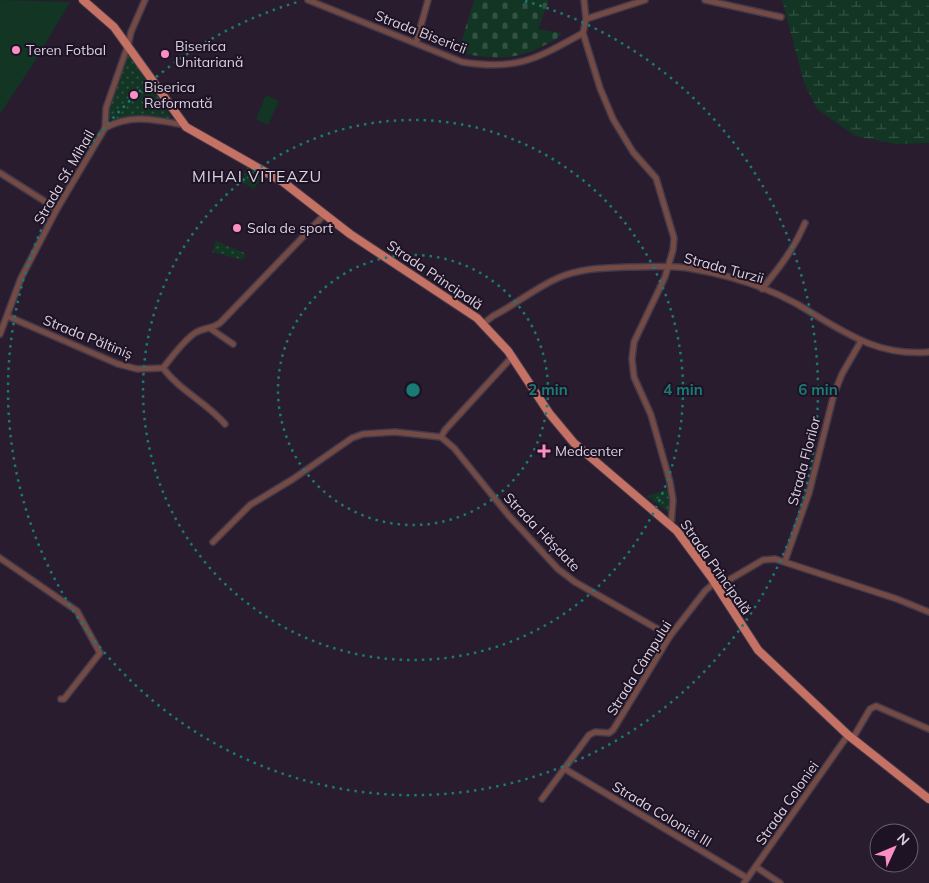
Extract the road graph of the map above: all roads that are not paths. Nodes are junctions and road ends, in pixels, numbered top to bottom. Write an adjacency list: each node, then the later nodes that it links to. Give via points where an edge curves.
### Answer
1 (83, 0): 12 (main road, Strada Principală, via 105,18)
2 (145, 0): 12 (street, Strada Sf. Mihail)
3 (308, 0): 11 (street, Strada Bisericii)
4 (428, 0): 11 (street)
5 (584, 0): 9 (street)
6 (645, 0): 9 (street)
7 (705, 0): 8 (street)
8 (781, 17)
9 (586, 19): 10 (street)
10 (584, 33): 11 (street, Strada Bisericii, via 551,51 508,66 462,62); 19 (street, via 613,120 632,152 656,178 674,238)
11 (416, 43)
12 (128, 45): 13 (main road, Strada Principală); 14 (street, Strada Sf. Mihail, via 106,108)
13 (184, 125): 14 (street, via 135,119); 17 (main road, Strada Principală, via 279,180)
14 (106, 128): 16 (street, Strada Sf. Mihail)
15 (0, 173): 16 (street)
16 (58, 209): 21 (street, Strada Sf. Mihail, via 21,278)
17 (324, 215): 22 (main road, Strada Principală); 23 (street)
18 (805, 223): 20 (street, via 785,262)
19 (669, 266): 20 (street, Strada Turzii, via 693,268); 22 (street, Strada Turzii, via 584,270 559,278); 32 (street, via 634,342 632,359 634,377 651,415 670,482)
20 (762, 289): 25 (street, Strada Turzii, via 787,299)
21 (7, 316): 24 (street, Strada Sf. Mihail); 29 (street, Strada Păltiniș, via 118,364 137,369)
22 (484, 324): 28 (main road, Strada Principală)
23 (211, 329): 26 (street); 29 (street, via 191,335)
24 (0, 334)
25 (861, 341): 27 (street, Strada Turzii, via 895,352); 35 (street, Strada Florilor, via 834,394 809,493)
26 (233, 344)
27 (929, 352)
28 (512, 357): 31 (street); 32 (main road, Strada Principală, via 549,413 574,443)
29 (163, 368): 30 (street, via 180,388 210,408)
30 (224, 424)
31 (441, 437): 33 (street, via 395,432 352,438 250,505); 38 (street, Strada Hășdate, via 558,569)
32 (671, 524): 36 (main road, Strada Principală)
33 (213, 542)
34 (0, 558): 39 (street, via 77,611 100,653)
35 (785, 561): 36 (street, via 763,560); 37 (street)
36 (716, 585): 38 (street, Strada Câmpului, via 705,591); 41 (main road, Strada Principală, via 758,650)
37 (929, 612)
38 (670, 636): 42 (street, Strada Câmpului, via 613,730 589,735)
39 (61, 699)
40 (929, 729): 41 (street, Strada Coloniei, via 876,706 870,709)
41 (851, 736): 44 (main road, Strada Principală); 45 (street, Strada Coloniei)
42 (565, 769): 43 (street, Strada Câmpului); 46 (street, Strada Coloniei III)
43 (542, 799)
44 (929, 799)
45 (756, 867): 46 (street, Strada Coloniei); 47 (street)
46 (745, 880)
47 (780, 883)

